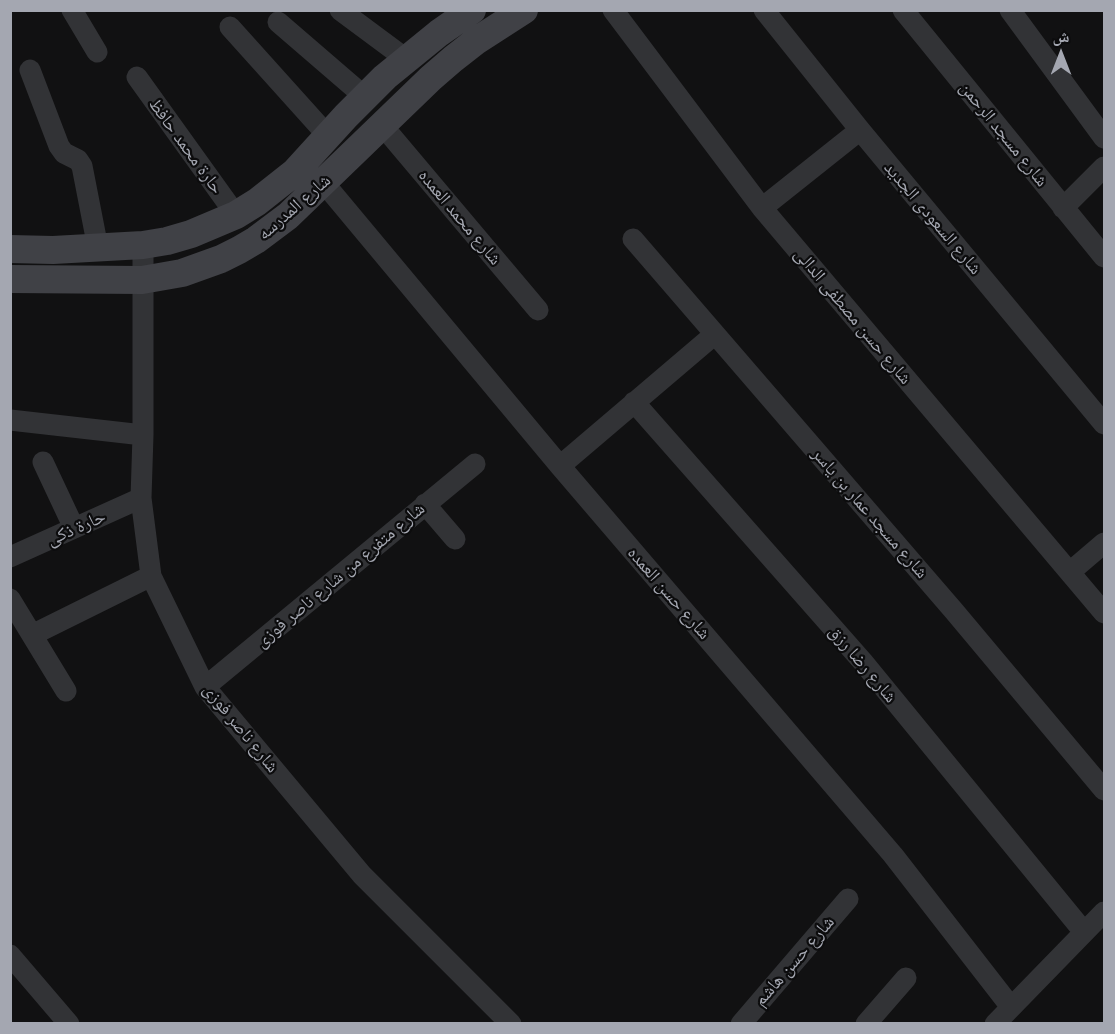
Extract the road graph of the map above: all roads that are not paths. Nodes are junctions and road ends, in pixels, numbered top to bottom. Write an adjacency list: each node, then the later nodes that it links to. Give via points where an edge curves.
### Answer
1 (72, 10): 11 (street)
2 (340, 10): 12 (street)
3 (472, 10): 12 (street, شارع المدرسه)
4 (524, 10): 16 (street, شارع المدرسه, via 453,59)
5 (613, 10): 22 (street, شارع حسن مصطفى الدالى)
6 (764, 10): 17 (street, شارع السعودى الجديد)
7 (903, 10): 23 (street, شارع مسجد الرحمن)
8 (1010, 10): 19 (street)
9 (278, 22): 15 (street)
10 (230, 27): 18 (street)
11 (97, 52)
12 (406, 58): 15 (street, شارع المدرسه)
13 (30, 70): 27 (street, via 59,146 82,166)
14 (137, 77): 24 (street, حارة محمد حافظ)
15 (364, 97): 18 (street, شارع المدرسه)
16 (382, 125): 21 (street, شارع المدرسه); 32 (street, شارع محمد العمده)
17 (860, 130): 22 (street); 36 (street, شارع السعودى الجديد)
18 (328, 136): 24 (street, شارع المدرسه, via 295,172)
19 (1104, 138)
20 (1104, 167): 23 (street)
21 (324, 183): 31 (street, شارع المدرسه, via 273,229 239,250 182,273); 40 (street, شارع حسن العمده)
22 (762, 208): 47 (street, شارع حسن مصطفى الدالى)
23 (1063, 208): 29 (street, شارع مسجد الرحمن)
24 (236, 214): 26 (street, شارع المدرسه, via 191,234)
25 (633, 238): 33 (street, شارع مسجد عمار بن ياسر)
26 (143, 245): 27 (street, شارع المدرسه); 31 (street, شارع ناصر فوزى)
27 (98, 248): 28 (street, شارع المدرسه)
28 (10, 249)
29 (1104, 257)
30 (10, 279): 31 (street, شارع المدرسه)
31 (142, 280): 37 (street, شارع ناصر فوزى)
32 (538, 310)
33 (715, 334): 34 (street); 54 (street, شارع مسجد عمار بن ياسر)
34 (634, 402): 40 (street); 57 (street, شارع رضا رزق, via 863,662)
35 (10, 420): 37 (street)
36 (1104, 424)
37 (143, 435): 41 (street, شارع ناصر فوزى)
38 (43, 462): 43 (street)
39 (475, 464): 42 (street, شارع متفرع من شارع ناصر فوزى)
40 (560, 466): 60 (street, شارع حسن العمده, via 893,855)
41 (141, 498): 43 (street, حارة ذكى); 48 (street, شارع ناصر فوزى)
42 (426, 504): 44 (street); 52 (street, شارع متفرع من شارع ناصر فوزى)
43 (74, 528): 46 (street, حارة ذكى)
44 (455, 539)
45 (1104, 543): 47 (street)
46 (10, 557)
47 (1070, 572): 50 (street, شارع حسن مصطفى الدالى)
48 (151, 576): 51 (street); 52 (street, شارع ناصر فوزى)
49 (10, 599): 51 (street)
50 (1104, 613)
51 (33, 635): 53 (street)
52 (205, 687): 62 (street, شارع ناصر فوزى, via 362,875)
53 (66, 691)
54 (1104, 790)
55 (848, 899): 63 (street, شارع حسن هاشم)
56 (1104, 912): 57 (street)
57 (1084, 932): 60 (street)
58 (10, 955): 61 (street)
59 (906, 978): 64 (street)
60 (1011, 1007): 65 (street)
61 (69, 1023)
62 (511, 1023)
63 (741, 1023)
64 (866, 1023)
65 (995, 1023)

